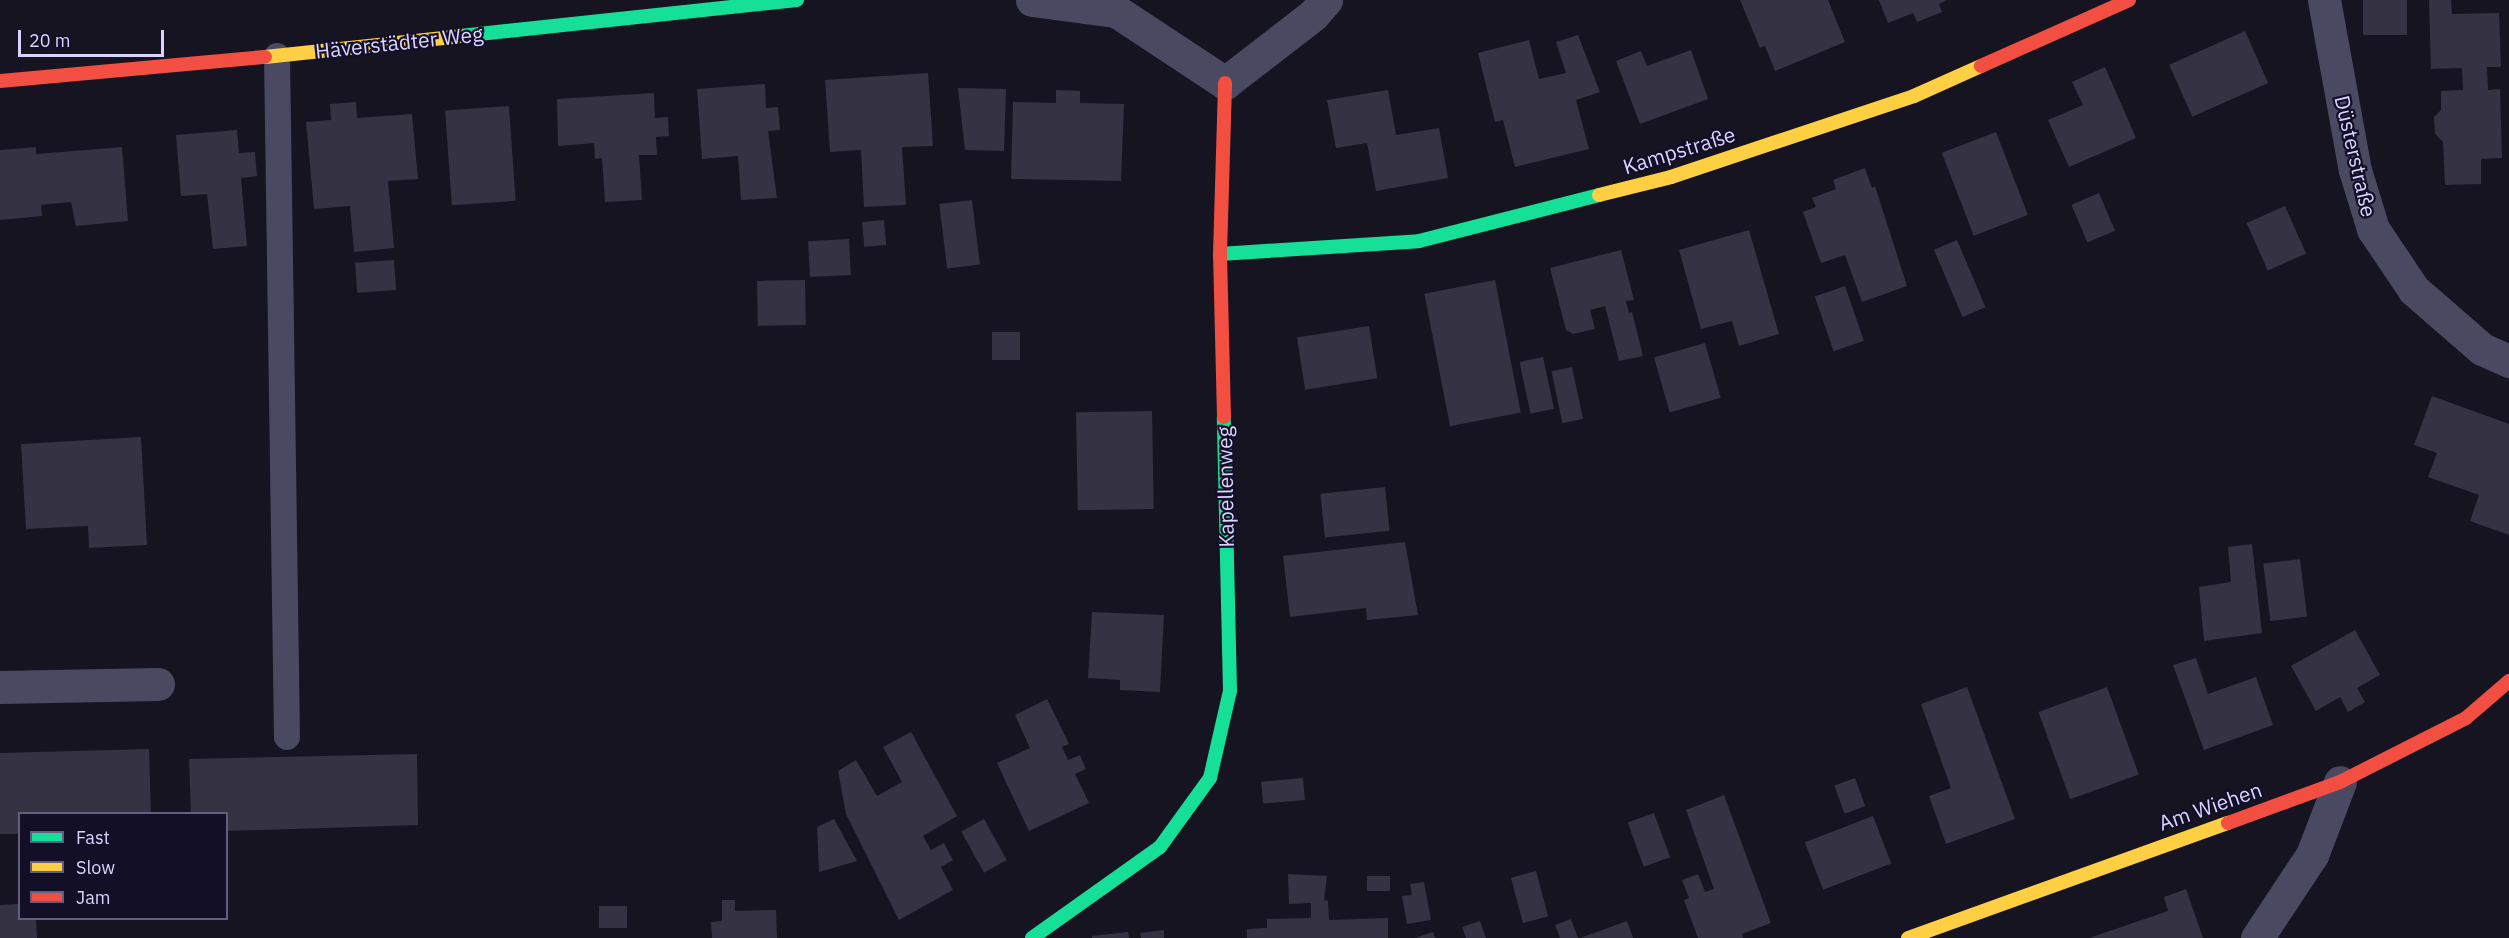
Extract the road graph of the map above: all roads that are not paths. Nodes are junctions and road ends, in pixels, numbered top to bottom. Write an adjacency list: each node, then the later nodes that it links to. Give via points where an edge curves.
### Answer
1 (797, 0): 6 (street, Häverstädter Weg)
2 (1032, 0): 8 (street, via 1116,11)
3 (1326, 0): 8 (street, via 1313,15)
4 (2129, 0): 9 (street, Kampstraße, via 1914,96 1671,177 1419,241)
5 (2324, 0): 10 (street, Düsterstraße, via 2355,170 2373,229 2414,290 2482,349)
6 (277, 56): 7 (street, Häverstädter Weg); 14 (lane)
7 (0, 81)
8 (1225, 83): 9 (street, Kapellenweg)
9 (1220, 254): 16 (street, Kapellenweg, via 1230,691 1210,778 1160,847)
10 (2509, 360)
11 (2509, 681): 15 (street, Am Wiehen, via 2466,718)
12 (158, 684): 13 (street)
13 (0, 687)
14 (287, 737)
15 (2340, 782): 17 (street, Am Wiehen); 18 (street, via 2312,855)
16 (1032, 938)
17 (1908, 938)
18 (2258, 938)

